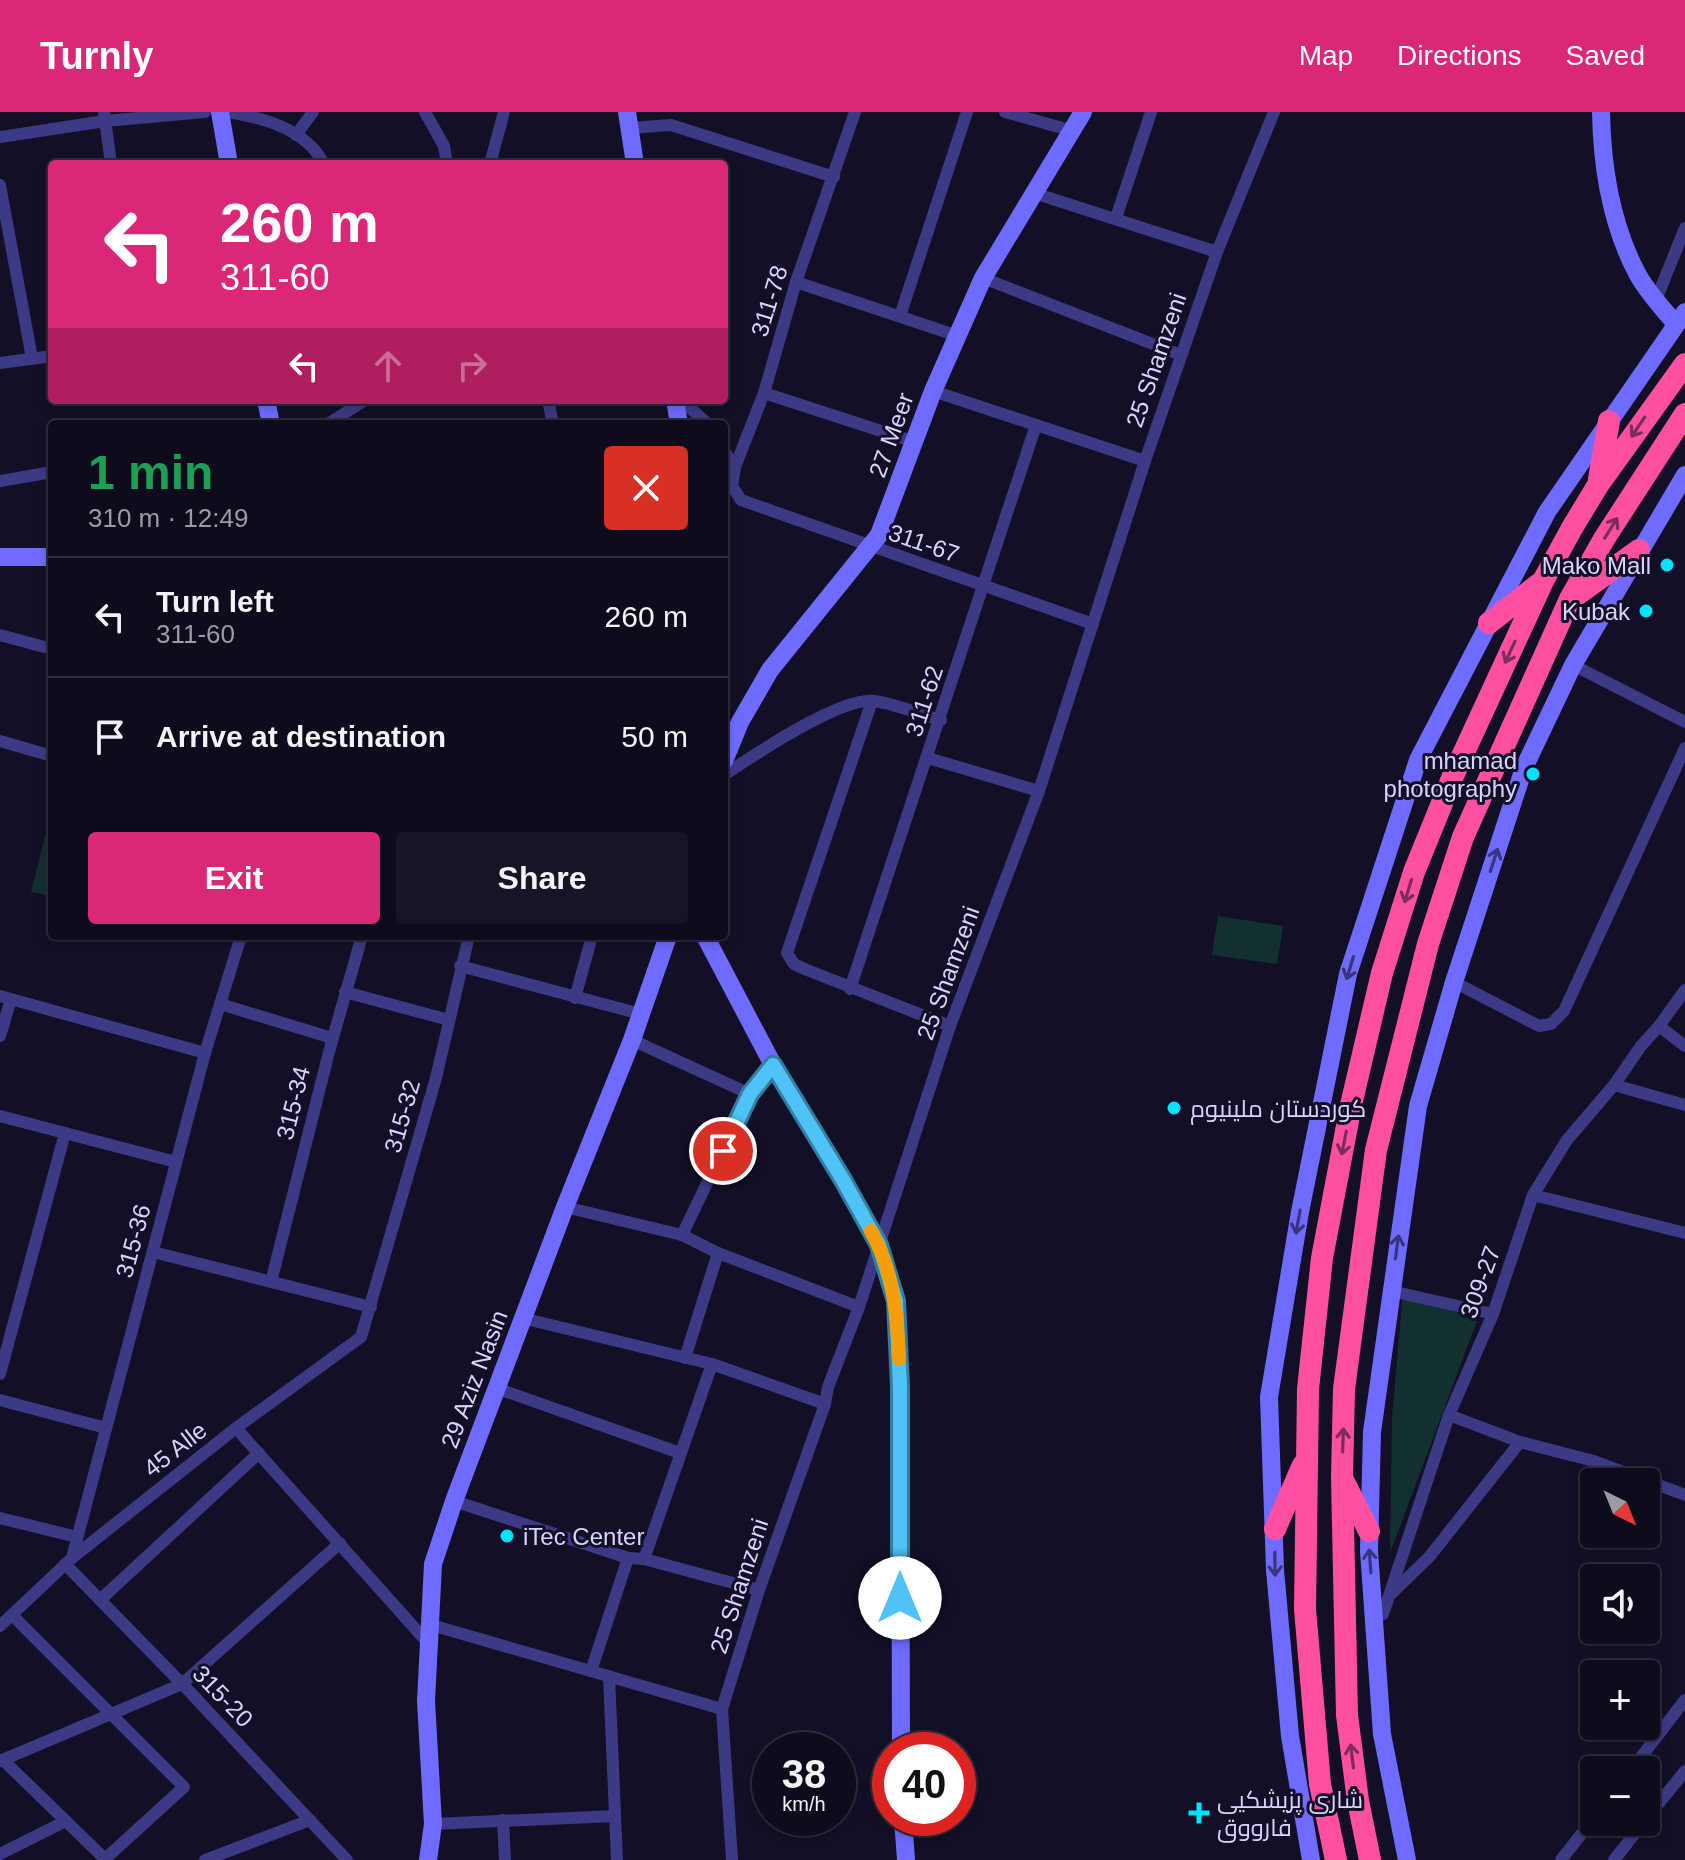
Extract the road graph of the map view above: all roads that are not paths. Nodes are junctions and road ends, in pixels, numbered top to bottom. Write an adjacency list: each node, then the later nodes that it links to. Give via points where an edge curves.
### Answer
1 (205, 112): 14 (street)
2 (220, 112): 21 (street)
3 (228, 112): 18 (street, via 259,117)
4 (313, 112): 18 (street)
5 (425, 112): 23 (street)
6 (503, 112): 24 (street)
7 (855, 112): 26 (street, 311-78)
8 (967, 112): 36 (street)
9 (1005, 112): 17 (street)
10 (1083, 112): 17 (street, 27 Meer)
11 (1151, 112): 29 (street)
12 (1274, 112): 32 (street, 25 Shamzeni)
13 (1601, 112): 35 (street, via 1606,181 1616,219 1638,274)
14 (104, 117): 19 (street); 20 (street)
15 (673, 118): 16 (street); 26 (street)
16 (628, 120): 25 (street)
17 (1073, 131): 28 (street, 27 Meer)
18 (296, 135): 22 (street)
19 (0, 137)
20 (110, 160)
21 (228, 160)
22 (322, 160)
23 (446, 160)
24 (494, 160)
25 (634, 160)
26 (834, 177): 34 (street, 311-78)
27 (0, 185): 31 (street)
28 (1034, 193): 29 (street); 33 (street, 27 Meer)
29 (1116, 218): 32 (street)
30 (1685, 228): 35 (street)
31 (5, 246): 41 (street)
32 (1217, 252): 39 (street, 25 Shamzeni)
33 (983, 278): 38 (street, 27 Meer); 39 (street)
34 (796, 282): 36 (street); 45 (street, 311-78)
35 (1656, 300): 37 (street)
36 (900, 316): 38 (street)
37 (1680, 318): 51 (street)
38 (958, 336): 44 (street, 27 Meer)
39 (1181, 355): 55 (street, 25 Shamzeni)
40 (48, 356): 41 (street)
41 (32, 358): 42 (street)
42 (0, 363)
43 (1685, 364): 60 (highway, one-way to 60)
44 (933, 391): 52 (street); 53 (street, 27 Meer)
45 (764, 393): 53 (street); 56 (street, 311-78)
46 (359, 404): 49 (street)
47 (686, 404): 50 (street)
48 (1685, 414): 67 (highway, one-way to 48)
49 (335, 420)
50 (704, 420)
51 (1609, 421): 60 (highway); 68 (street, via 1547,512)
52 (1036, 425): 55 (street); 66 (street, 311-62)
53 (915, 442): 61 (street, 27 Meer, via 879,535)
54 (728, 457): 56 (street)
55 (1145, 461): 69 (street, 25 Shamzeni)
56 (735, 467): 61 (street, 311-67, via 732,486 741,500)
57 (48, 473): 59 (street)
58 (1685, 475): 62 (street)
59 (0, 481)
60 (1598, 485): 65 (highway)
61 (869, 547): 66 (street, 311-67); 78 (street, 27 Meer, via 770,670)
62 (1639, 550): 67 (highway); 72 (street)
63 (0, 557): 64 (street)
64 (48, 557)
65 (1543, 581): 68 (highway); 90 (highway, one-way to 90, via 1440,805)
66 (983, 587): 69 (street, 311-67); 74 (street, 311-62)
67 (1570, 599): 92 (highway, via 1463,837)
68 (1489, 623): 147 (street, one-way to 147, via 1418,760 1348,974 1269,1397)
69 (1093, 624): 82 (street, 25 Shamzeni)
70 (0, 635): 71 (street)
71 (48, 648)
72 (1573, 665): 75 (street); 91 (street, one-way to 72, via 1524,768)
73 (872, 701): 74 (street); 81 (street, via 807,724); 93 (street, via 787,953 794,964)
74 (941, 720): 80 (street, 311-62)
75 (1685, 722)
76 (0, 741): 79 (street)
77 (1685, 748): 91 (street, via 1564,1011 1551,1024 1539,1026)
78 (728, 751)
79 (48, 755)
80 (928, 758): 82 (street); 93 (street, 311-62)
81 (728, 773)
82 (1039, 791): 101 (street, 25 Shamzeni)
83 (240, 940): 98 (street, 315-36)
84 (361, 940): 95 (street, 315-34)
85 (468, 940): 89 (street, 315-32)
86 (591, 940): 97 (street)
87 (667, 940): 99 (street, 29 Aziz Nasin)
88 (707, 940): 110 (street)
89 (460, 966): 97 (street); 100 (street, 315-32)
90 (1382, 973): 92 (highway, via 1397,991); 103 (highway)
91 (1454, 982): 125 (street, one-way to 91, via 1418,1106)
92 (1419, 983): 104 (highway)
93 (850, 989): 101 (street)
94 (1685, 990): 102 (street, 309-27)
95 (345, 992): 100 (street); 106 (street, 315-34)
96 (5, 998): 105 (street); 109 (street)
97 (575, 998): 99 (street)
98 (220, 1004): 106 (street); 109 (street, 315-36)
99 (641, 1014): 107 (street, 29 Aziz Nasin)
100 (449, 1020): 126 (street, 315-32)
101 (950, 1026): 121 (street, 25 Shamzeni)
102 (1659, 1026): 108 (street); 111 (street, 309-27)
103 (1369, 1029): 104 (highway, via 1386,1019); 142 (highway, one-way to 142, via 1322,1258 1308,1389)
104 (1405, 1035): 143 (highway, one-way to 104, via 1344,1389 1363,1232 1376,1150)
105 (0, 1036)
106 (332, 1038): 124 (street, 315-34)
107 (632, 1040): 112 (street); 118 (street, 29 Aziz Nasin)
108 (1685, 1046)
109 (205, 1053): 116 (street, 315-36)
110 (773, 1065): 112 (street); 121 (street)
111 (1614, 1085): 113 (street); 117 (street, 309-27, via 1567,1140)
112 (750, 1094): 120 (street)
113 (1685, 1105)
114 (0, 1116): 115 (street)
115 (65, 1133): 116 (street); 132 (street)
116 (176, 1162): 122 (street, 315-36)
117 (1533, 1195): 119 (street); 128 (street, 309-27)
118 (565, 1207): 120 (street); 129 (street, 29 Aziz Nasin)
119 (1685, 1233)
120 (682, 1235): 123 (street)
121 (879, 1245): 127 (street, 25 Shamzeni); 168 (street, via 896,1301 900,1372)
122 (153, 1252): 124 (street); 137 (street, 315-36)
123 (718, 1253): 127 (street); 130 (street)
124 (271, 1282): 126 (street)
125 (1391, 1291): 128 (street); 148 (street, via 1372,1432)
126 (371, 1307): 138 (street, 45 Alle, via 361,1337)
127 (859, 1307): 135 (street, 25 Shamzeni)
128 (1493, 1314): 136 (street, 309-27)
129 (522, 1318): 130 (street); 133 (street, 29 Aziz Nasin)
130 (685, 1358): 131 (street)
131 (712, 1364): 135 (street); 141 (street)
132 (0, 1374)
133 (496, 1388): 141 (street); 145 (street, 29 Aziz Nasin)
134 (0, 1400): 137 (street)
135 (825, 1404): 154 (street, 25 Shamzeni)
136 (1449, 1415): 139 (street); 155 (street, 309-27)
137 (106, 1428): 149 (street, 315-36)
138 (236, 1428): 140 (street); 153 (street, 45 Alle)
139 (1520, 1442): 144 (street, via 1594,1461); 155 (street, via 1430,1556)
140 (259, 1453): 150 (street); 156 (street)
141 (680, 1453): 152 (street)
142 (1307, 1457): 147 (highway); 182 (highway, via 1305,1609 1320,1784)
143 (1342, 1477): 148 (highway); 192 (highway, one-way to 143, via 1347,1715)
144 (1685, 1495)
145 (454, 1501): 151 (street); 159 (street, 29 Aziz Nasin, via 433,1564)
146 (0, 1518): 149 (street)
147 (1275, 1529): 191 (street, one-way to 191, via 1290,1736)
148 (1369, 1531): 158 (street, one-way to 148)
149 (77, 1537): 153 (street, 315-36)
150 (340, 1543): 161 (street); 164 (street)
151 (628, 1558): 152 (street); 162 (street)
152 (644, 1559): 154 (street)
153 (68, 1561): 156 (street, 315-20); 157 (street, 45 Alle)
154 (759, 1590): 166 (street, 25 Shamzeni)
155 (1388, 1598): 158 (street, 309-27, via 1383,1614)
156 (100, 1600): 164 (street, 315-20)
157 (12, 1615): 160 (street, 45 Alle); 167 (street)
158 (1374, 1619): 193 (street, via 1382,1734)
159 (428, 1624): 161 (street, 29 Aziz Nasin); 162 (street)
160 (0, 1626)
161 (428, 1643): 177 (street, 29 Aziz Nasin)
162 (591, 1671): 163 (street)
163 (609, 1676): 166 (street); 173 (street)
164 (182, 1684): 167 (street); 174 (street, 315-20)
165 (1685, 1700): 169 (street)
166 (722, 1709): 189 (street, 25 Shamzeni)
167 (109, 1714): 170 (street); 183 (street, via 184,1787)
168 (901, 1732)
169 (1642, 1756)
170 (2, 1761): 176 (street)
171 (1685, 1771): 172 (street)
172 (1660, 1802)
173 (615, 1816): 175 (street); 188 (street)
174 (310, 1820): 184 (street); 185 (street, 315-20)
175 (503, 1820): 177 (street); 187 (street)
176 (66, 1821): 181 (street); 183 (street)
177 (433, 1824): 186 (street, 29 Aziz Nasin)
178 (904, 1836): 190 (street)
179 (1580, 1836): 194 (street)
180 (1633, 1836): 195 (street)
181 (0, 1854)
182 (1335, 1858)
183 (105, 1859)
184 (205, 1860)
185 (347, 1860)
186 (428, 1860)
187 (505, 1860)
188 (617, 1860)
189 (732, 1860)
190 (906, 1860)
191 (1311, 1860)
192 (1370, 1860)
193 (1407, 1860)
194 (1561, 1860)
195 (1614, 1860)

